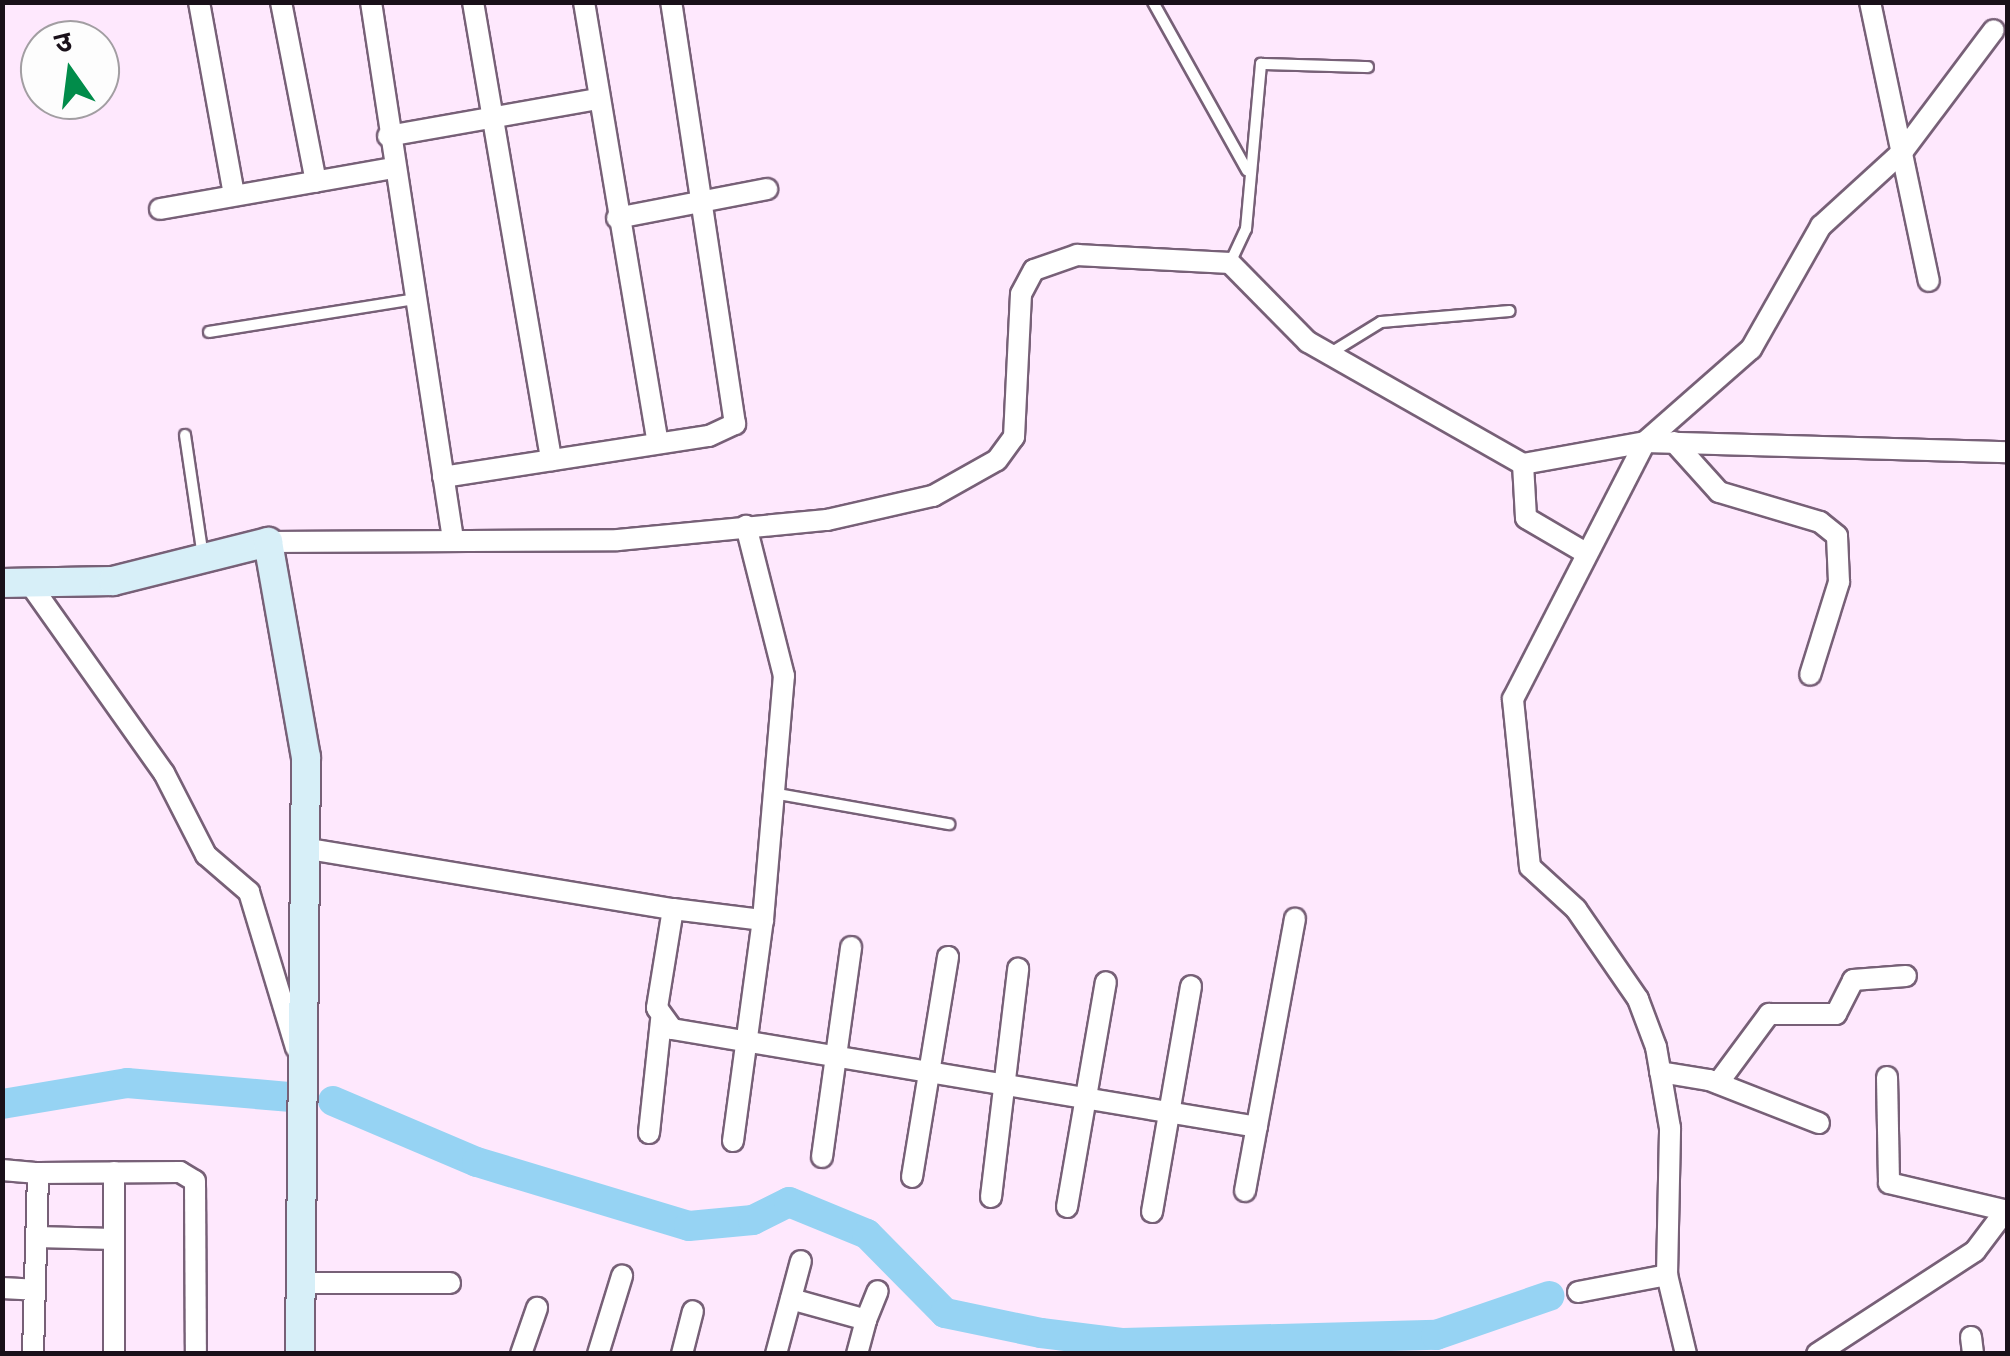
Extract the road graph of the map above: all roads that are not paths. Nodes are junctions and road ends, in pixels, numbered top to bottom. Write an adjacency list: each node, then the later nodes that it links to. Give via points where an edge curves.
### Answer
1 (199, 2): 19 (street)
2 (281, 2): 17 (street)
3 (372, 2): 13 (street)
4 (474, 2): 12 (street)
5 (584, 2): 11 (street)
6 (671, 2): 20 (street)
7 (1152, 2): 16 (lane)
8 (1870, 2): 14 (street)
9 (1994, 30): 14 (street)
10 (1368, 68): 16 (lane, via 1262,64)
11 (596, 99): 12 (street); 22 (street)
12 (493, 118): 13 (street); 34 (street)
13 (388, 136): 15 (street)
14 (1903, 151): 24 (street); 30 (street, via 1820,226 1751,349)
15 (392, 168): 17 (street); 25 (street)
16 (1247, 170): 23 (lane, via 1246,229)
17 (316, 182): 19 (street)
18 (767, 189): 20 (street)
19 (234, 195): 21 (street)
20 (704, 201): 22 (street); 32 (street, via 736,424)
21 (160, 209)
22 (616, 218): 32 (street)
23 (1230, 263): 28 (street); 37 (street, via 1056,256 1034,270 1021,294 1016,427 997,460 886,509)
24 (1929, 281)
25 (414, 299): 27 (lane); 36 (street)
26 (1510, 311): 28 (lane, via 1381,322 1344,336)
27 (209, 332)
28 (1328, 354): 35 (street)
29 (184, 434): 41 (lane)
30 (1645, 442): 31 (street); 35 (street); 40 (street)
31 (1674, 442): 33 (street); 43 (street, via 1719,492 1820,522 1836,536 1839,582)
32 (658, 443): 34 (street)
33 (2008, 452)
34 (552, 460): 36 (street)
35 (1523, 464): 40 (street, via 1526,518)
36 (443, 476): 38 (street)
37 (746, 526): 38 (street, via 618,540); 44 (street, via 784,676)
38 (454, 539): 39 (street)
39 (268, 542): 41 (street); 46 (street, via 306,758)
40 (1586, 554): 60 (street, via 1513,700 1524,846 1530,867 1576,909 1638,999)
41 (203, 559): 42 (street, via 113,581)
42 (16, 584): 64 (street, via 164,773 206,855 248,892)
43 (1810, 675)
44 (778, 794): 45 (lane); 49 (street)
45 (949, 824)
46 (309, 849): 47 (street); 64 (street)
47 (673, 909): 49 (street); 56 (street)
48 (1294, 919): 68 (street)
49 (763, 920): 57 (street)
50 (851, 948): 58 (street)
51 (948, 958): 59 (street)
52 (1018, 969): 63 (street)
53 (1906, 976): 62 (street, via 1853,980 1836,1014 1769,1014)
54 (1106, 982): 65 (street)
55 (1191, 986): 66 (street)
56 (661, 1020): 57 (street); 69 (street)
57 (747, 1041): 58 (street); 70 (street)
58 (836, 1056): 59 (street); 71 (street)
59 (926, 1072): 63 (street); 75 (street)
60 (1660, 1072): 62 (street); 84 (street, via 1670,1128)
61 (1887, 1077): 79 (street, via 1890,1184)
62 (1718, 1083): 67 (street)
63 (1007, 1085): 65 (street); 77 (street)
64 (301, 1088): 86 (street)
65 (1084, 1098): 66 (street); 78 (street)
66 (1171, 1113): 68 (street); 80 (street)
67 (1819, 1123)
68 (1257, 1128): 76 (street)
69 (649, 1133)
70 (733, 1141)
71 (822, 1157)
72 (2, 1170): 74 (street)
73 (114, 1172): 74 (street); 82 (street); 98 (street, via 195,1180)
74 (38, 1173): 81 (street)
75 (912, 1177)
76 (1246, 1191)
77 (991, 1197)
78 (1067, 1207)
79 (2007, 1210): 106 (street, via 1975,1252)
80 (1152, 1212)
81 (36, 1237): 82 (street); 89 (street)
82 (114, 1239): 97 (street)
83 (801, 1261): 92 (street)
84 (1667, 1275): 91 (street); 105 (street)
85 (622, 1276): 101 (street)
86 (300, 1283): 87 (street); 99 (street)
87 (450, 1283)
88 (2, 1288): 89 (street)
89 (35, 1290): 96 (street)
90 (878, 1290): 95 (street)
91 (1578, 1292)
92 (790, 1299): 95 (street); 103 (street)
93 (537, 1308): 100 (street)
94 (693, 1310): 102 (street)
95 (866, 1320): 104 (street)
96 (34, 1354)
97 (114, 1354)
98 (196, 1354)
99 (300, 1354)
100 (521, 1354)
101 (598, 1354)
102 (682, 1354)
103 (776, 1354)
104 (857, 1354)
105 (1686, 1354)
106 (1817, 1354)

